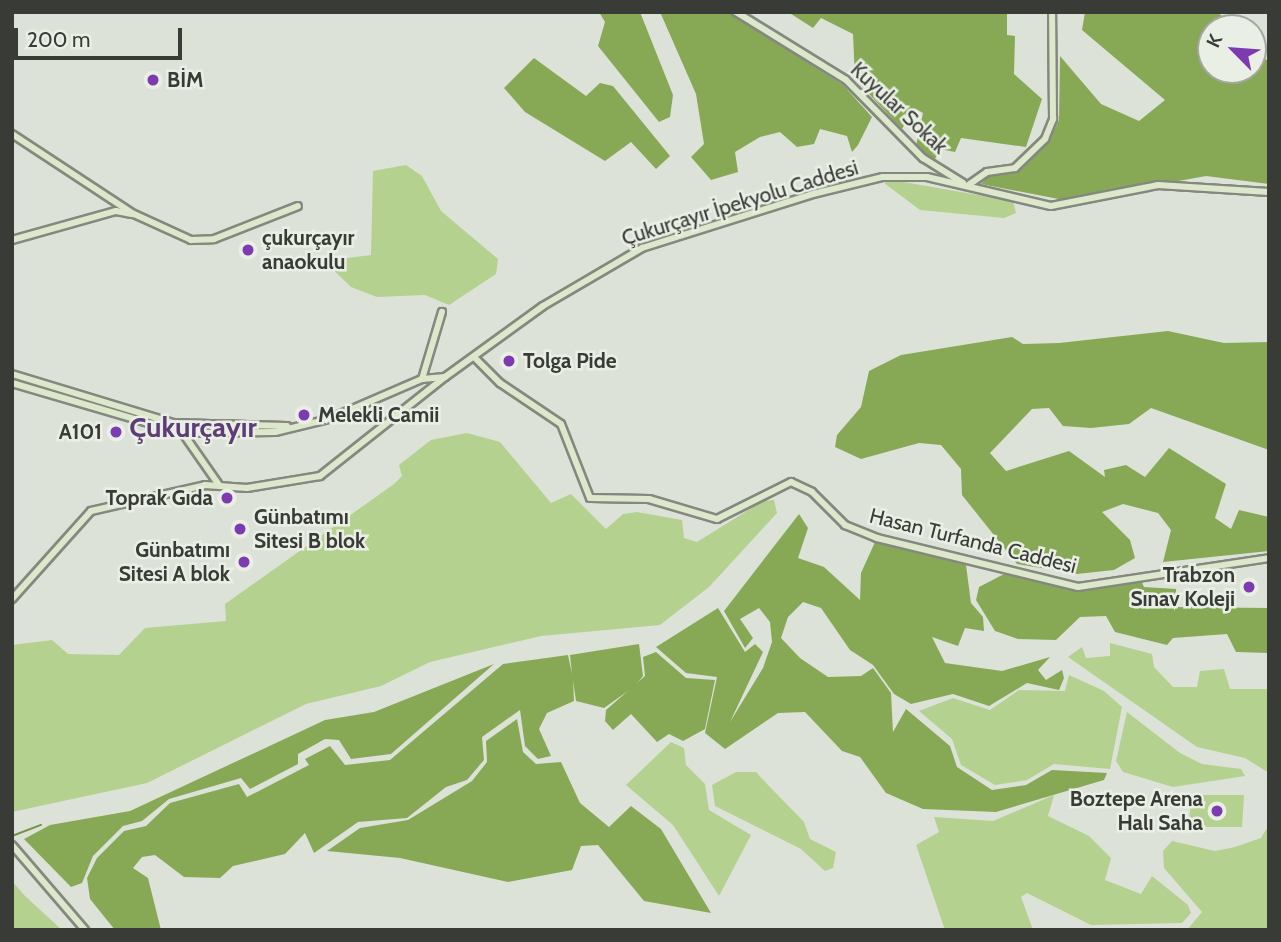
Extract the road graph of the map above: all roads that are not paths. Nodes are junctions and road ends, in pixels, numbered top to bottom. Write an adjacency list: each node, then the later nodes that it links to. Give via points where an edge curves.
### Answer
1 (736, 12): 4 (street, Kuyular Sokak, via 846,80 923,159)
2 (1052, 12): 4 (street, via 1053,119 1045,139 1015,168 987,172)
3 (12, 134): 7 (street)
4 (967, 186): 5 (street, Çukurçayır İpekyolu Caddesi, via 1051,206 1158,185); 10 (street, Çukurçayır İpekyolu Caddesi, via 884,177 642,248 543,306)
5 (1269, 192)
6 (299, 206): 7 (street, via 200,242)
7 (134, 214): 8 (street, via 116,211)
8 (12, 240)
9 (442, 312): 13 (street)
10 (476, 359): 12 (street, Çukurçayır İpekyolu Caddesi); 19 (street, Hasan Turfanda Caddesi, via 499,383 561,424 590,498 649,499 717,519 791,482 812,492 845,526 877,538 1078,587)
11 (12, 374): 15 (street, Çukurçayır İpekyolu Caddesi)
12 (445, 377): 13 (street, Çukurçayır İpekyolu Caddesi); 18 (street, via 320,476 271,486)
13 (422, 379): 16 (street, Çukurçayır İpekyolu Caddesi)
14 (12, 383): 17 (street, Çukurçayır İpekyolu Caddesi)
15 (181, 424): 16 (street, Çukurçayır İpekyolu Caddesi); 17 (street)
16 (303, 427): 17 (street, Çukurçayır İpekyolu Caddesi)
17 (181, 433): 18 (street)
18 (219, 485): 20 (street, via 91,511)
19 (1269, 558)
20 (12, 599)
21 (12, 845): 22 (street)
22 (85, 930)

